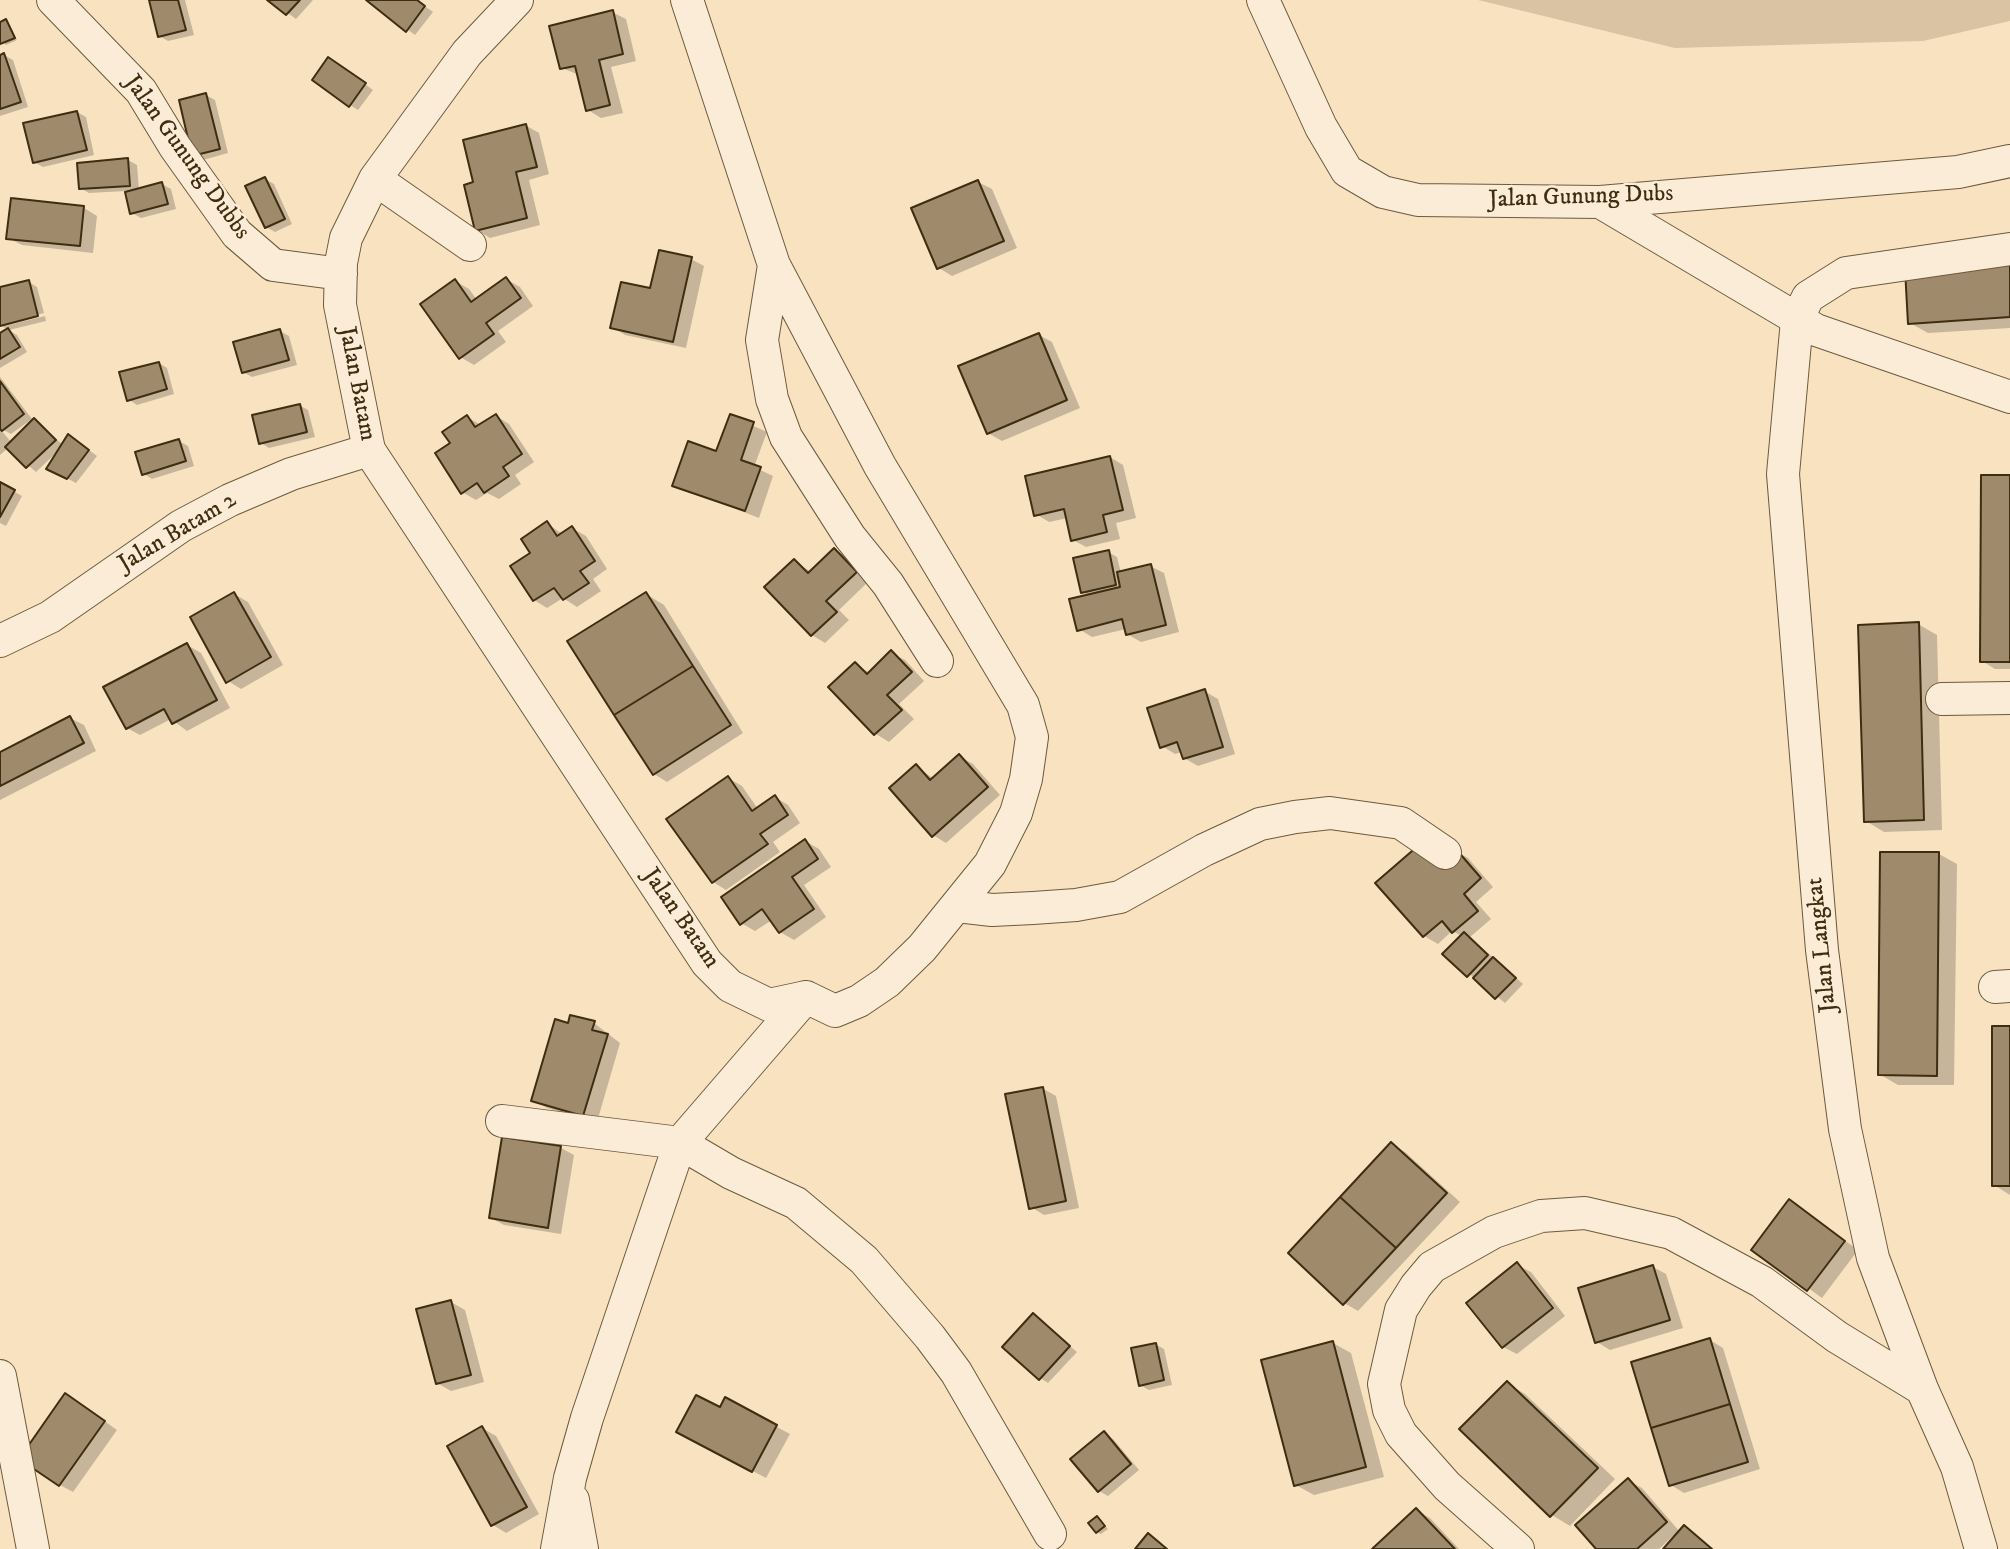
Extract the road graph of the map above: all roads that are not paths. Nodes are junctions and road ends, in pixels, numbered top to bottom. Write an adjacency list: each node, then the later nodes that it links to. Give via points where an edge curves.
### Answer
1 (53, 0): 11 (street, Jalan Gunung Dubbs, via 141,91 237,234 273,265)
2 (517, 0): 6 (street, Jalan Batam, via 467,53)
3 (687, 0): 10 (street)
4 (1263, 0): 7 (street, Jalan Gunung Dubs, via 1321,127 1347,171 1383,192 1418,200)
5 (2010, 161): 7 (street, Jalan Gunung Dubs, via 1958,172)
6 (375, 179): 8 (street); 11 (street, Jalan Batam, via 346,239)
7 (1600, 202): 12 (street)
8 (470, 245)
9 (2010, 249): 12 (street, via 1846,272 1808,297)
10 (774, 265): 16 (street, via 762,340 772,399 786,437); 20 (street, via 880,466 1023,705 1032,737 1016,813 990,864)
11 (341, 274): 14 (street, Jalan Batam, via 340,306)
12 (1797, 320): 13 (street, via 1839,340); 25 (street, Jalan Langkat, via 1783,474 1822,950 1845,1129 1871,1245)
13 (2010, 397)
14 (369, 450): 15 (street, Jalan Batam 2, via 291,474 230,500 181,526 50,617); 21 (street, Jalan Batam, via 706,963 730,985 769,1005)
15 (0, 641)
16 (937, 661)
17 (2010, 698): 18 (street)
18 (1942, 699)
19 (1445, 853): 20 (street, via 1401,823 1329,813 1260,824 1120,897 1033,908)
20 (957, 906): 21 (street, via 887,982 859,1001 835,1011)
21 (806, 998): 23 (street)
22 (502, 1121): 23 (street)
23 (680, 1143): 26 (street); 27 (street, via 796,1203 864,1260 956,1372)
24 (0, 1376): 28 (street)
25 (1922, 1389): 31 (street, via 1837,1337 1762,1282 1671,1233 1585,1213 1541,1216 1494,1232 1433,1266 1416,1286 1401,1310 1384,1384 1401,1434 1447,1486); 32 (street, Jalan Langkat, via 1957,1466)
26 (570, 1478): 29 (street); 30 (street)
27 (1050, 1534)
28 (33, 1549)
29 (557, 1549)
30 (582, 1549)
31 (1518, 1549)
32 (1980, 1549)

